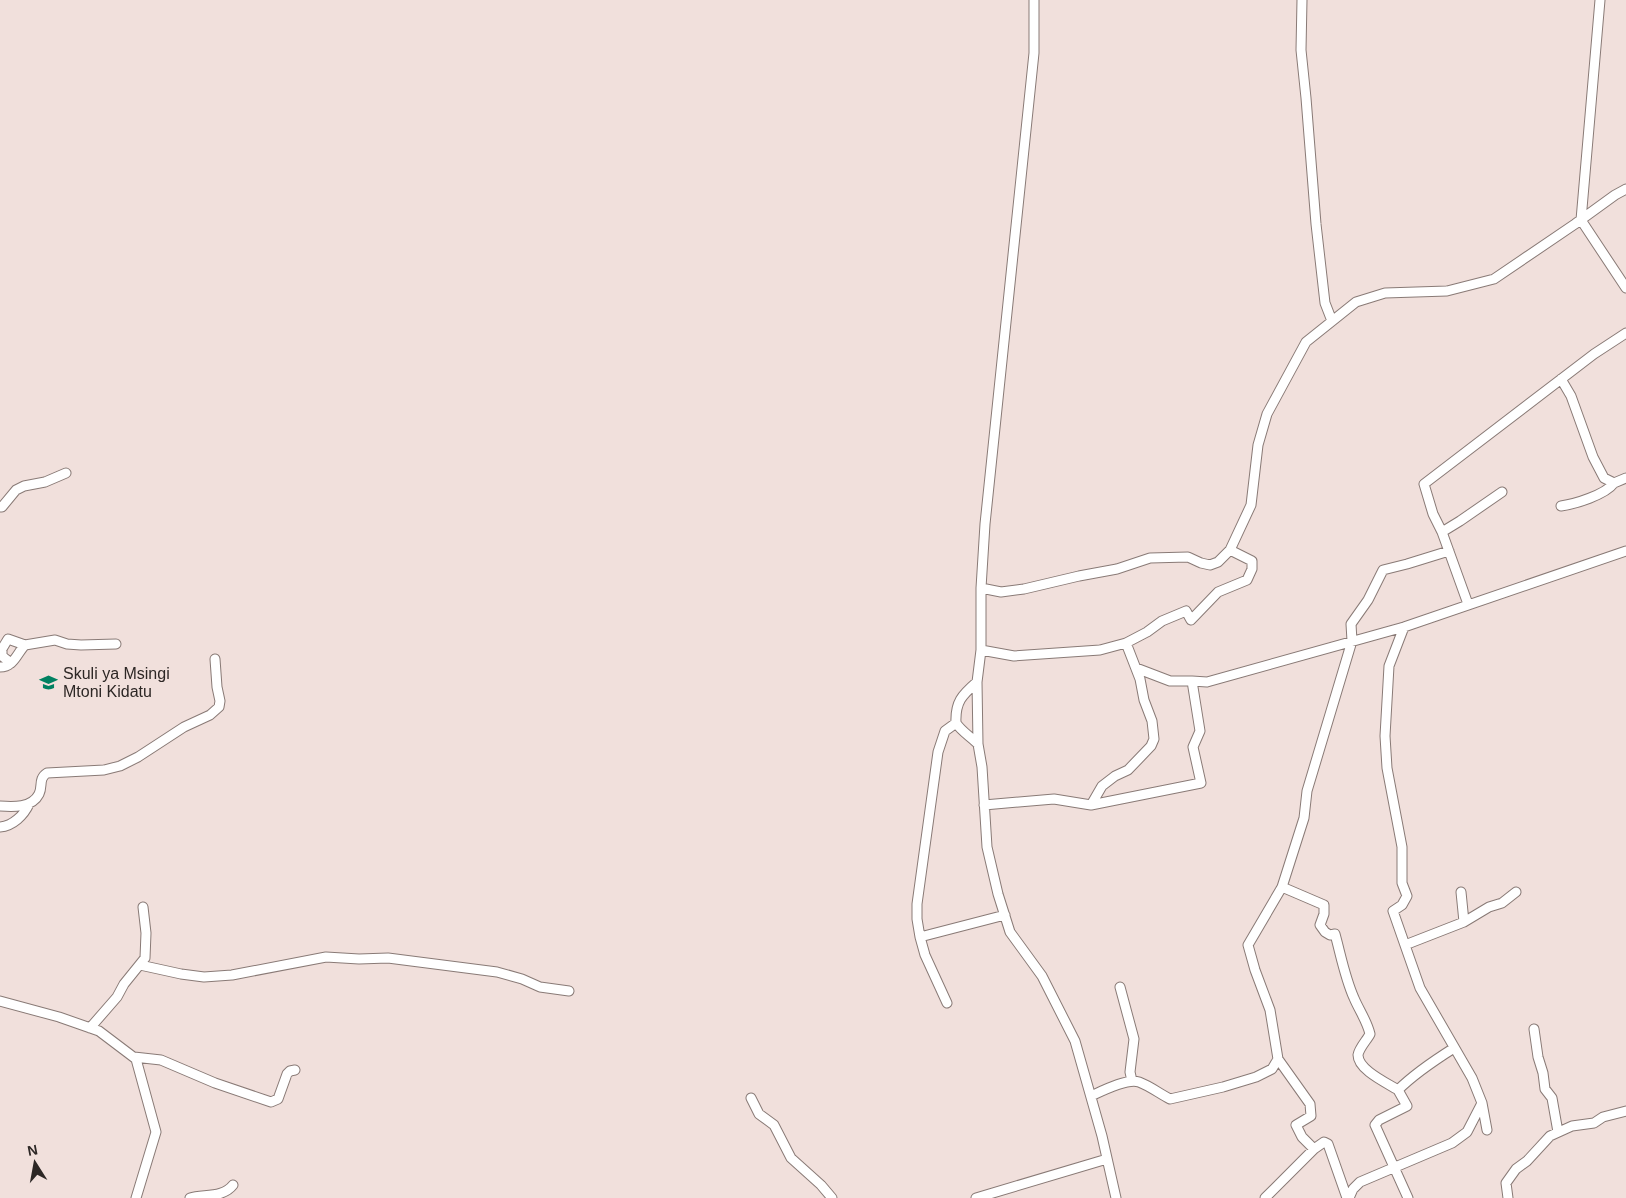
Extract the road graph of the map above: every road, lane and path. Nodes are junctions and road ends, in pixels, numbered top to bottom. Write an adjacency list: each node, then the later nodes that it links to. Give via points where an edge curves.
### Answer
1 (1034, 0): 20 (street, via 1034,53)
2 (1302, 0): 7 (street, via 1301,50 1316,224 1325,303)
3 (1600, 0): 5 (street)
4 (1626, 189): 5 (street)
5 (1581, 220): 6 (street); 7 (street, via 1494,279 1447,291 1385,293 1356,302)
6 (1626, 288)
7 (1332, 321): 17 (street, via 1306,342 1267,414 1258,445 1251,505)
8 (1626, 333): 9 (street)
9 (1561, 379): 12 (street, via 1572,396 1593,457 1604,478); 16 (street, via 1424,484)
10 (66, 473): 15 (street, via 16,490)
11 (1626, 478): 12 (street)
12 (1614, 484): 14 (street, via 1592,497)
13 (1502, 492): 16 (street)
14 (1560, 506)
15 (0, 507)
16 (1442, 532): 18 (street)
17 (1230, 550): 20 (street, via 1210,565 1188,557 1150,558 1117,569 1024,589 1001,592); 24 (street, via 1252,561 1247,580 1218,592 1191,620 1186,611)
18 (1449, 551): 21 (street); 23 (street, via 1383,570 1351,624)
19 (1626, 551): 21 (street)
20 (981, 588): 27 (street)
21 (1468, 604): 22 (street)
22 (1404, 626): 23 (street); 48 (street, via 1389,666 1385,736 1387,768 1402,847 1402,883 1407,896 1402,905 1393,910)
23 (1352, 640): 32 (street, via 1207,682); 41 (street)
24 (1126, 643): 27 (street, via 1100,650 1014,656); 31 (street)
25 (116, 644): 26 (street, via 81,645 55,640)
26 (25, 645): 29 (street); 29 (street, via 8,639 4,644 2,656)
27 (981, 650): 33 (street)
28 (215, 659): 36 (street, via 220,701 215,711 120,766 47,773 41,780 39,794)
29 (11, 663): 30 (street)
30 (0, 667)
31 (1136, 668): 32 (street, via 1170,681); 38 (street, via 1154,739 1128,770 1102,786)
32 (1192, 681): 38 (street, via 1200,731 1193,747 1201,782)
33 (977, 682): 34 (street, via 963,695 955,710); 35 (street)
34 (956, 722): 35 (street, via 961,731); 47 (street, via 945,731 938,752 917,904)
35 (978, 744): 37 (street)
36 (29, 804): 39 (street); 40 (street, via 16,820)
37 (984, 805): 38 (street, via 1054,799); 45 (street, via 987,847)
38 (1091, 805)
39 (0, 806)
40 (0, 828)
41 (1282, 887): 58 (street, via 1248,945 1270,1010); 61 (street, via 1324,905 1320,925 1324,932 1336,934 1354,998 1370,1034 1358,1056 1371,1075)
42 (1461, 892): 46 (street)
43 (1516, 892): 46 (street)
44 (143, 907): 49 (street, via 145,958)
45 (1004, 915): 47 (street); 62 (street, via 1010,932 1042,976 1075,1042)
46 (1464, 922): 48 (street)
47 (920, 937): 53 (street)
48 (1405, 945): 56 (street, via 1420,988)
49 (140, 965): 51 (street, via 204,977 232,975 326,957 388,958 497,972 540,987); 54 (street)
50 (1120, 987): 60 (street, via 1134,1038)
51 (569, 991)
52 (0, 1001): 54 (street)
53 (947, 1003)
54 (90, 1028): 57 (street)
55 (1534, 1029): 67 (street, via 1545,1089 1552,1098)
56 (1454, 1048): 61 (street); 64 (street)
57 (134, 1057): 59 (street, via 161,1060 271,1102 278,1099 286,1074); 73 (street, via 156,1132)
58 (1278, 1059): 60 (street, via 1272,1069 1256,1077 1170,1099); 68 (street, via 1310,1104 1311,1116 1296,1125 1302,1137)
59 (295, 1070)
60 (1132, 1081): 62 (street)
61 (1398, 1090): 70 (street, via 1406,1106 1374,1125)
62 (1091, 1096): 69 (street)
63 (751, 1098): 75 (street, via 759,1114 774,1125 791,1158)
64 (1482, 1103): 66 (street); 70 (street, via 1467,1132 1452,1142)
65 (1626, 1111): 67 (street)
66 (1487, 1130)
67 (1558, 1132): 81 (street, via 1516,1169 1506,1183)
68 (1314, 1148): 78 (street); 79 (street, via 1324,1142 1328,1144)
69 (1107, 1159): 76 (street); 77 (street)
70 (1393, 1166): 79 (street, via 1360,1182); 80 (street)
71 (233, 1186): 72 (street, via 229,1191)
72 (212, 1196): 74 (street)
73 (136, 1198)
74 (190, 1198)
75 (832, 1198)
76 (976, 1198)
77 (1116, 1198)
78 (1265, 1198)
79 (1348, 1198)
80 (1408, 1198)
81 (1508, 1198)

